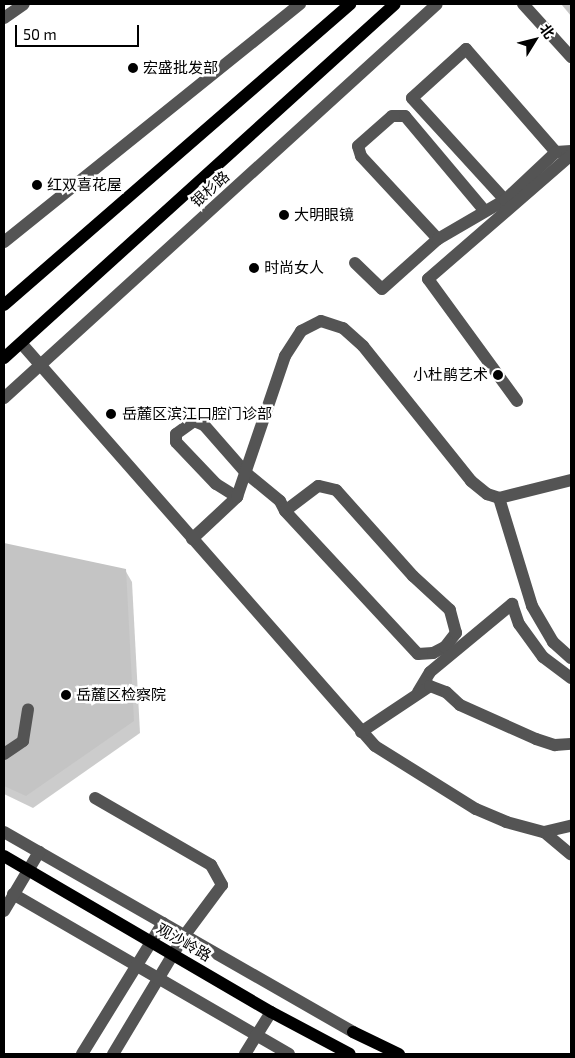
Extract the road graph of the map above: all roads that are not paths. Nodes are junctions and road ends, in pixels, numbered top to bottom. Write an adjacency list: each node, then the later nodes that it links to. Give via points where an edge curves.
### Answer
1 (24, 4): 7 (street)
2 (300, 4): 15 (street)
3 (350, 4): 17 (main road)
4 (395, 4): 18 (main road, 银杉路)
5 (437, 4): 20 (street, 银杉路)
6 (523, 4): 8 (street)
7 (4, 18)
8 (571, 57)
9 (571, 151): 10 (street)
10 (556, 152): 12 (street); 12 (street, via 466,49 412,98)
11 (571, 156): 22 (street, via 428,279)
12 (505, 200): 13 (street)
13 (484, 210): 14 (street); 14 (street, via 405,116 392,116 358,146 361,156)
14 (438, 239): 16 (street, via 382,289)
15 (4, 242)
16 (355, 263)
17 (4, 305)
18 (21, 343): 19 (main road, 银杉路); 20 (street)
19 (4, 358)
20 (41, 365): 21 (street, 银杉路); 28 (street)
21 (4, 398)
22 (518, 401)
23 (246, 473): 25 (street); 25 (street, via 204,425 194,421 176,434 176,442 216,484); 26 (street, via 285,356 301,331 310,324 332,322 363,346 471,481 488,494); 27 (street, via 280,501)
24 (570, 483): 26 (street)
25 (237, 497): 28 (street)
26 (500, 498): 29 (street, via 532,606 553,642)
27 (285, 511): 27 (street, via 318,486 336,490 413,576 450,610 456,633 445,647 433,653 418,654)
28 (192, 539): 33 (street)
29 (571, 658)
30 (571, 678): 31 (street, via 543,657 519,624 512,604 430,672)
31 (418, 692): 33 (street); 34 (street, via 424,687 439,687 460,705 536,740 556,745)
32 (28, 709): 35 (street, via 23,741)
33 (361, 732): 39 (street, via 392,759 476,809 506,822)
34 (571, 744)
35 (4, 754)
36 (95, 798): 47 (street, via 211,865 222,885)
37 (571, 826): 39 (street)
38 (4, 832): 40 (street)
39 (544, 832): 41 (street)
40 (39, 852): 43 (street); 46 (street)
41 (571, 855)
42 (4, 856): 43 (main road, 观沙岭路)
43 (29, 870): 44 (street); 48 (main road, 观沙岭路)
44 (14, 894): 45 (street); 50 (street)
45 (4, 911)
46 (163, 923): 47 (street); 48 (street)
47 (184, 936): 49 (street); 53 (street)
48 (151, 942): 49 (main road, 观沙岭路); 50 (street)
49 (173, 955): 51 (street); 52 (main road, 观沙岭路)
50 (136, 966): 51 (street); 55 (street)
51 (158, 980): 54 (street); 56 (street)
52 (270, 1012): 54 (street); 59 (main road, 观沙岭路)
53 (353, 1032): 60 (main road)
54 (256, 1036): 57 (street); 58 (street)
55 (82, 1054)
56 (113, 1054)
57 (245, 1054)
58 (289, 1054)
59 (350, 1054)
60 (399, 1054)

